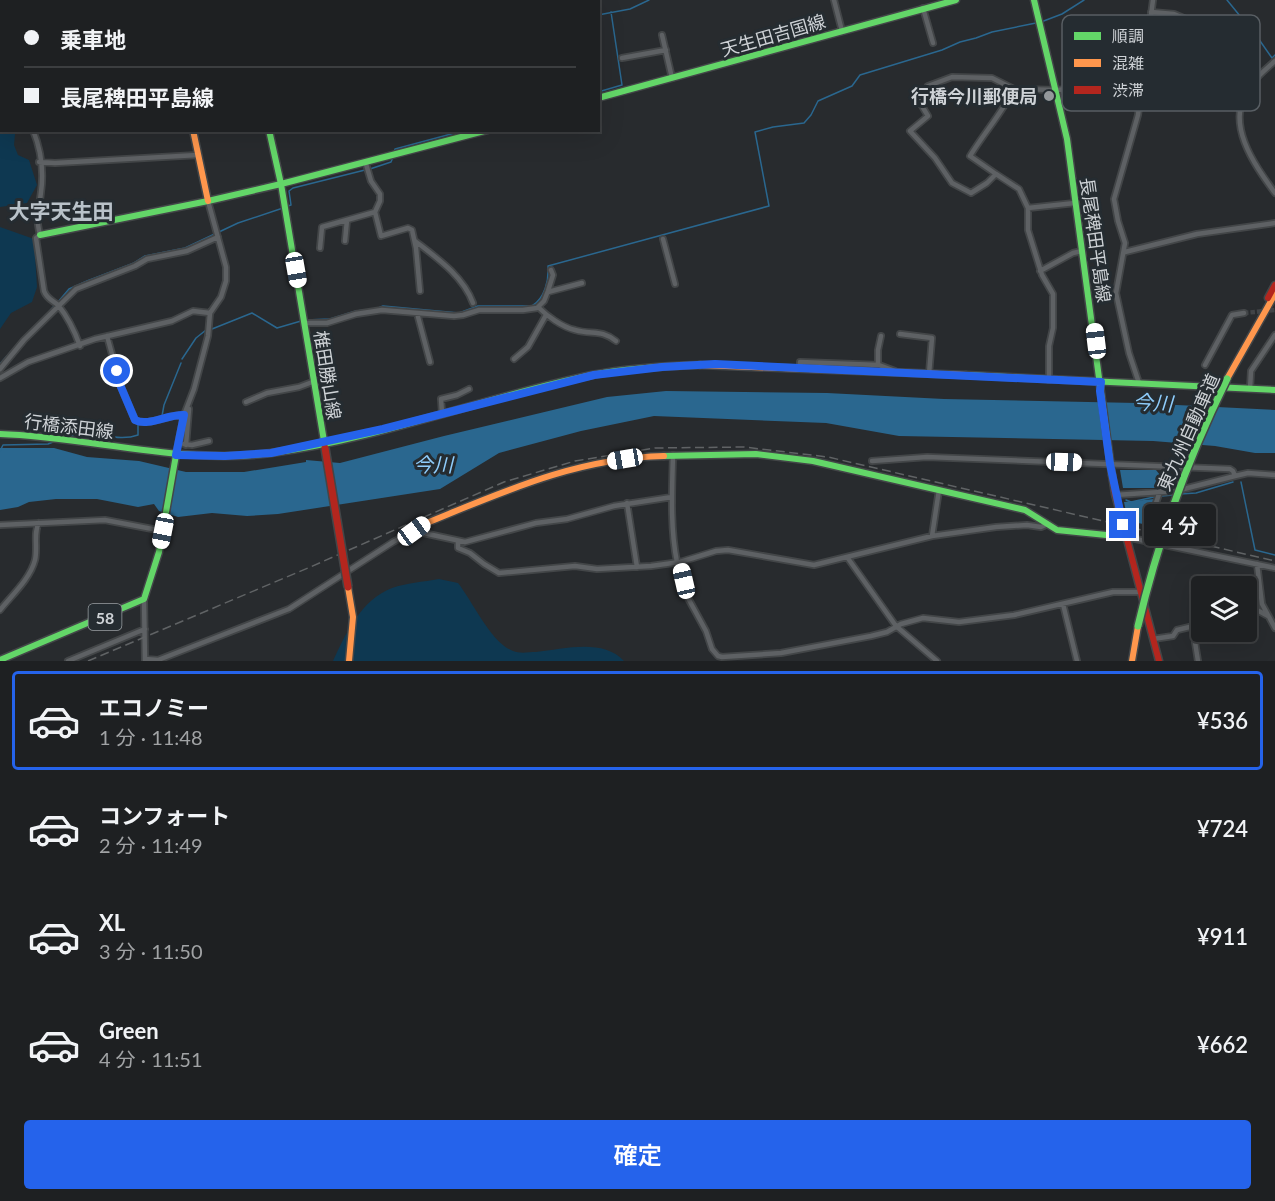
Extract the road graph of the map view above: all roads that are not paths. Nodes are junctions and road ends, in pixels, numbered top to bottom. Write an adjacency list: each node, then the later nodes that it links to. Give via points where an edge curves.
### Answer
1 (834, 0): 9 (street)
2 (956, 0): 5 (main road, 天生田吉国線)
3 (1034, 0): 18 (main road, 長尾稗田平島線)
4 (1153, 0): 6 (street)
5 (923, 9): 9 (main road, 天生田吉国線); 11 (street)
6 (1151, 12): 7 (street); 8 (street)
7 (1151, 15)
8 (1176, 15)
9 (842, 31): 16 (main road, 天生田吉国線)
10 (662, 35): 12 (street)
11 (933, 43)
12 (666, 50): 13 (street); 16 (street)
13 (622, 58)
14 (1275, 61): 15 (street)
15 (1260, 76)
16 (672, 78): 20 (main road, 天生田吉国線)
17 (1014, 89): 18 (street); 30 (street, via 970,156); 30 (street, via 992,78 952,77 928,86 931,93 919,101 928,116 909,131 952,183 971,193)
18 (1057, 90): 19 (street); 34 (main road, 長尾稗田平島線)
19 (1062, 90)
20 (600, 97)
21 (1137, 111): 46 (street, via 1114,199)
22 (1240, 111): 32 (street, via 1241,135)
23 (34, 132): 28 (street)
24 (193, 132): 27 (main road)
25 (269, 132): 31 (main road, 椎田勝山線)
26 (481, 132): 29 (main road)
27 (198, 155): 28 (street); 33 (main road)
28 (40, 162): 39 (street, via 41,195 36,214)
29 (366, 164): 31 (main road); 36 (street, via 380,194)
30 (996, 174): 35 (street, via 1019,189)
31 (281, 184): 33 (main road); 63 (main road, 椎田勝山線)
32 (1275, 193)
33 (208, 201): 39 (main road); 40 (street)
34 (1075, 203): 35 (street); 45 (main road, 長尾稗田平島線)
35 (1028, 208): 48 (street, via 1028,230)
36 (375, 212): 37 (street); 43 (street, via 381,236 408,228)
37 (347, 220): 42 (street); 44 (street, via 322,227)
38 (1275, 223): 46 (street, via 1197,234)
39 (40, 235): 57 (street, via 36,238 45,296)
40 (218, 237): 57 (street, via 187,251 147,259 76,289); 59 (street, via 226,281)
41 (663, 239): 50 (street)
42 (345, 241)
43 (415, 241): 52 (street); 56 (street, via 460,280)
44 (320, 248)
45 (1082, 251): 48 (street); 82 (main road, 長尾稗田平島線)
46 (1125, 252): 83 (street, via 1116,293)
47 (552, 270): 53 (street)
48 (1040, 271): 80 (street, via 1051,289 1053,302)
49 (582, 283): 53 (street)
50 (675, 284)
51 (1275, 285): 64 (main road)
52 (420, 291)
53 (548, 292): 58 (street)
54 (1275, 294): 64 (main road, 東九州自動車道)
55 (1275, 302): 64 (main road)
56 (473, 303)
57 (58, 306): 70 (street); 76 (street)
58 (538, 307): 60 (street, via 479,310 463,315); 62 (street)
59 (210, 313): 67 (street, via 193,311 172,321); 88 (street, via 208,336)
60 (417, 313): 63 (street, via 382,310 327,323); 72 (street)
61 (1244, 313): 74 (street, via 1232,315)
62 (546, 315): 69 (street, via 577,331 606,333); 71 (street, via 528,347)
63 (305, 323): 81 (main road, 椎田勝山線)
64 (1252, 333): 142 (main road, 東九州自動車道, bridge, via 1203,429 1171,508)
65 (900, 334): 78 (street, via 932,338)
66 (1275, 335): 85 (street, via 1251,371)
67 (107, 336): 70 (street); 90 (street, via 135,420 143,423 173,414)
68 (881, 336): 73 (street)
69 (616, 341)
70 (80, 346): 79 (street, via 28,362)
71 (514, 359)
72 (430, 362)
73 (878, 365): 75 (street, via 800,362); 77 (street, via 895,369)
74 (1205, 365)
75 (800, 368): 77 (main road, 行橋添田線); 89 (main road, 行橋添田線, via 715,364 594,375)
76 (0, 369)
77 (895, 373): 78 (main road, 行橋添田線)
78 (929, 374): 80 (main road, 行橋添田線)
79 (0, 378)
80 (1049, 380): 82 (main road, 行橋添田線)
81 (315, 381): 87 (street); 95 (main road, 椎田勝山線)
82 (1101, 382): 83 (main road, 行橋添田線); 99 (main road, 長尾稗田平島線)
83 (1139, 383): 85 (main road, 行橋添田線)
84 (469, 389): 89 (street, via 441,399)
85 (1250, 389): 86 (main road, 行橋添田線)
86 (1275, 390)
87 (246, 402)
88 (190, 403): 90 (street); 94 (street)
89 (442, 413): 95 (main road, 行橋添田線)
90 (184, 415): 93 (street)
91 (0, 434): 97 (main road, 行橋添田線)
92 (209, 441): 94 (street)
93 (178, 443): 94 (street); 97 (street)
94 (186, 445)
95 (325, 445): 97 (main road, 行橋添田線, via 250,455); 139 (main road, 椎田勝山線, bridge, via 353,617)
96 (673, 455): 103 (main road, via 724,454 813,461); 106 (street); 115 (main road, via 572,468 532,480)
97 (176, 457): 114 (main road, 58)
98 (872, 460): 99 (street, via 927,457)
99 (1109, 462): 102 (street, via 1230,469); 105 (main road, 長尾稗田平島線)
100 (1166, 473): 104 (street)
101 (1275, 475): 102 (street)
102 (1234, 476): 104 (street)
103 (939, 490): 108 (main road, via 1025,510); 116 (street)
104 (1160, 493): 105 (street); 111 (street)
105 (1115, 495): 117 (main road, 長尾稗田平島線)
106 (672, 497): 107 (street); 120 (street)
107 (627, 503): 118 (street); 122 (street)
108 (1038, 518): 110 (main road); 113 (street)
109 (39, 522): 112 (street); 114 (street, via 105,520); 127 (street, via 35,560)
110 (1048, 524): 113 (street); 117 (main road, via 1058,530)
111 (1149, 524)
112 (0, 525)
113 (1027, 525): 116 (street)
114 (163, 531): 125 (main road, 58)
115 (414, 531): 118 (street); 137 (street, via 289,609 158,660)
116 (932, 536): 119 (street)
117 (1126, 537): 121 (street); 124 (main road, 長尾稗田平島線)
118 (458, 542): 122 (street, via 458,548 499,573 575,566)
119 (847, 557): 120 (street, via 814,565 728,550); 130 (street)
120 (678, 562): 122 (street); 130 (street, via 688,598 718,656 781,653 888,632)
121 (1257, 564): 123 (street); 129 (street, via 1262,604)
122 (637, 567)
123 (1275, 568)
124 (1142, 592): 126 (street, via 1113,592); 134 (main road, 長尾稗田平島線)
125 (144, 598): 133 (street); 136 (main road, 58)
126 (1063, 604): 130 (street, via 1014,615 959,622 923,618); 141 (street)
127 (0, 610)
128 (1257, 610): 129 (street)
129 (1268, 616): 132 (street)
130 (896, 626): 140 (street)
131 (1191, 627): 134 (street, via 1177,630 1173,636)
132 (1275, 627)
133 (145, 628): 137 (street); 138 (street)
134 (1153, 639): 143 (main road, 長尾稗田平島線)
135 (1195, 642): 144 (street)
136 (0, 660)
137 (145, 660)
138 (68, 661)
139 (350, 661)
140 (937, 661)
141 (1077, 661)
142 (1132, 661)
143 (1159, 661)
144 (1198, 661)

